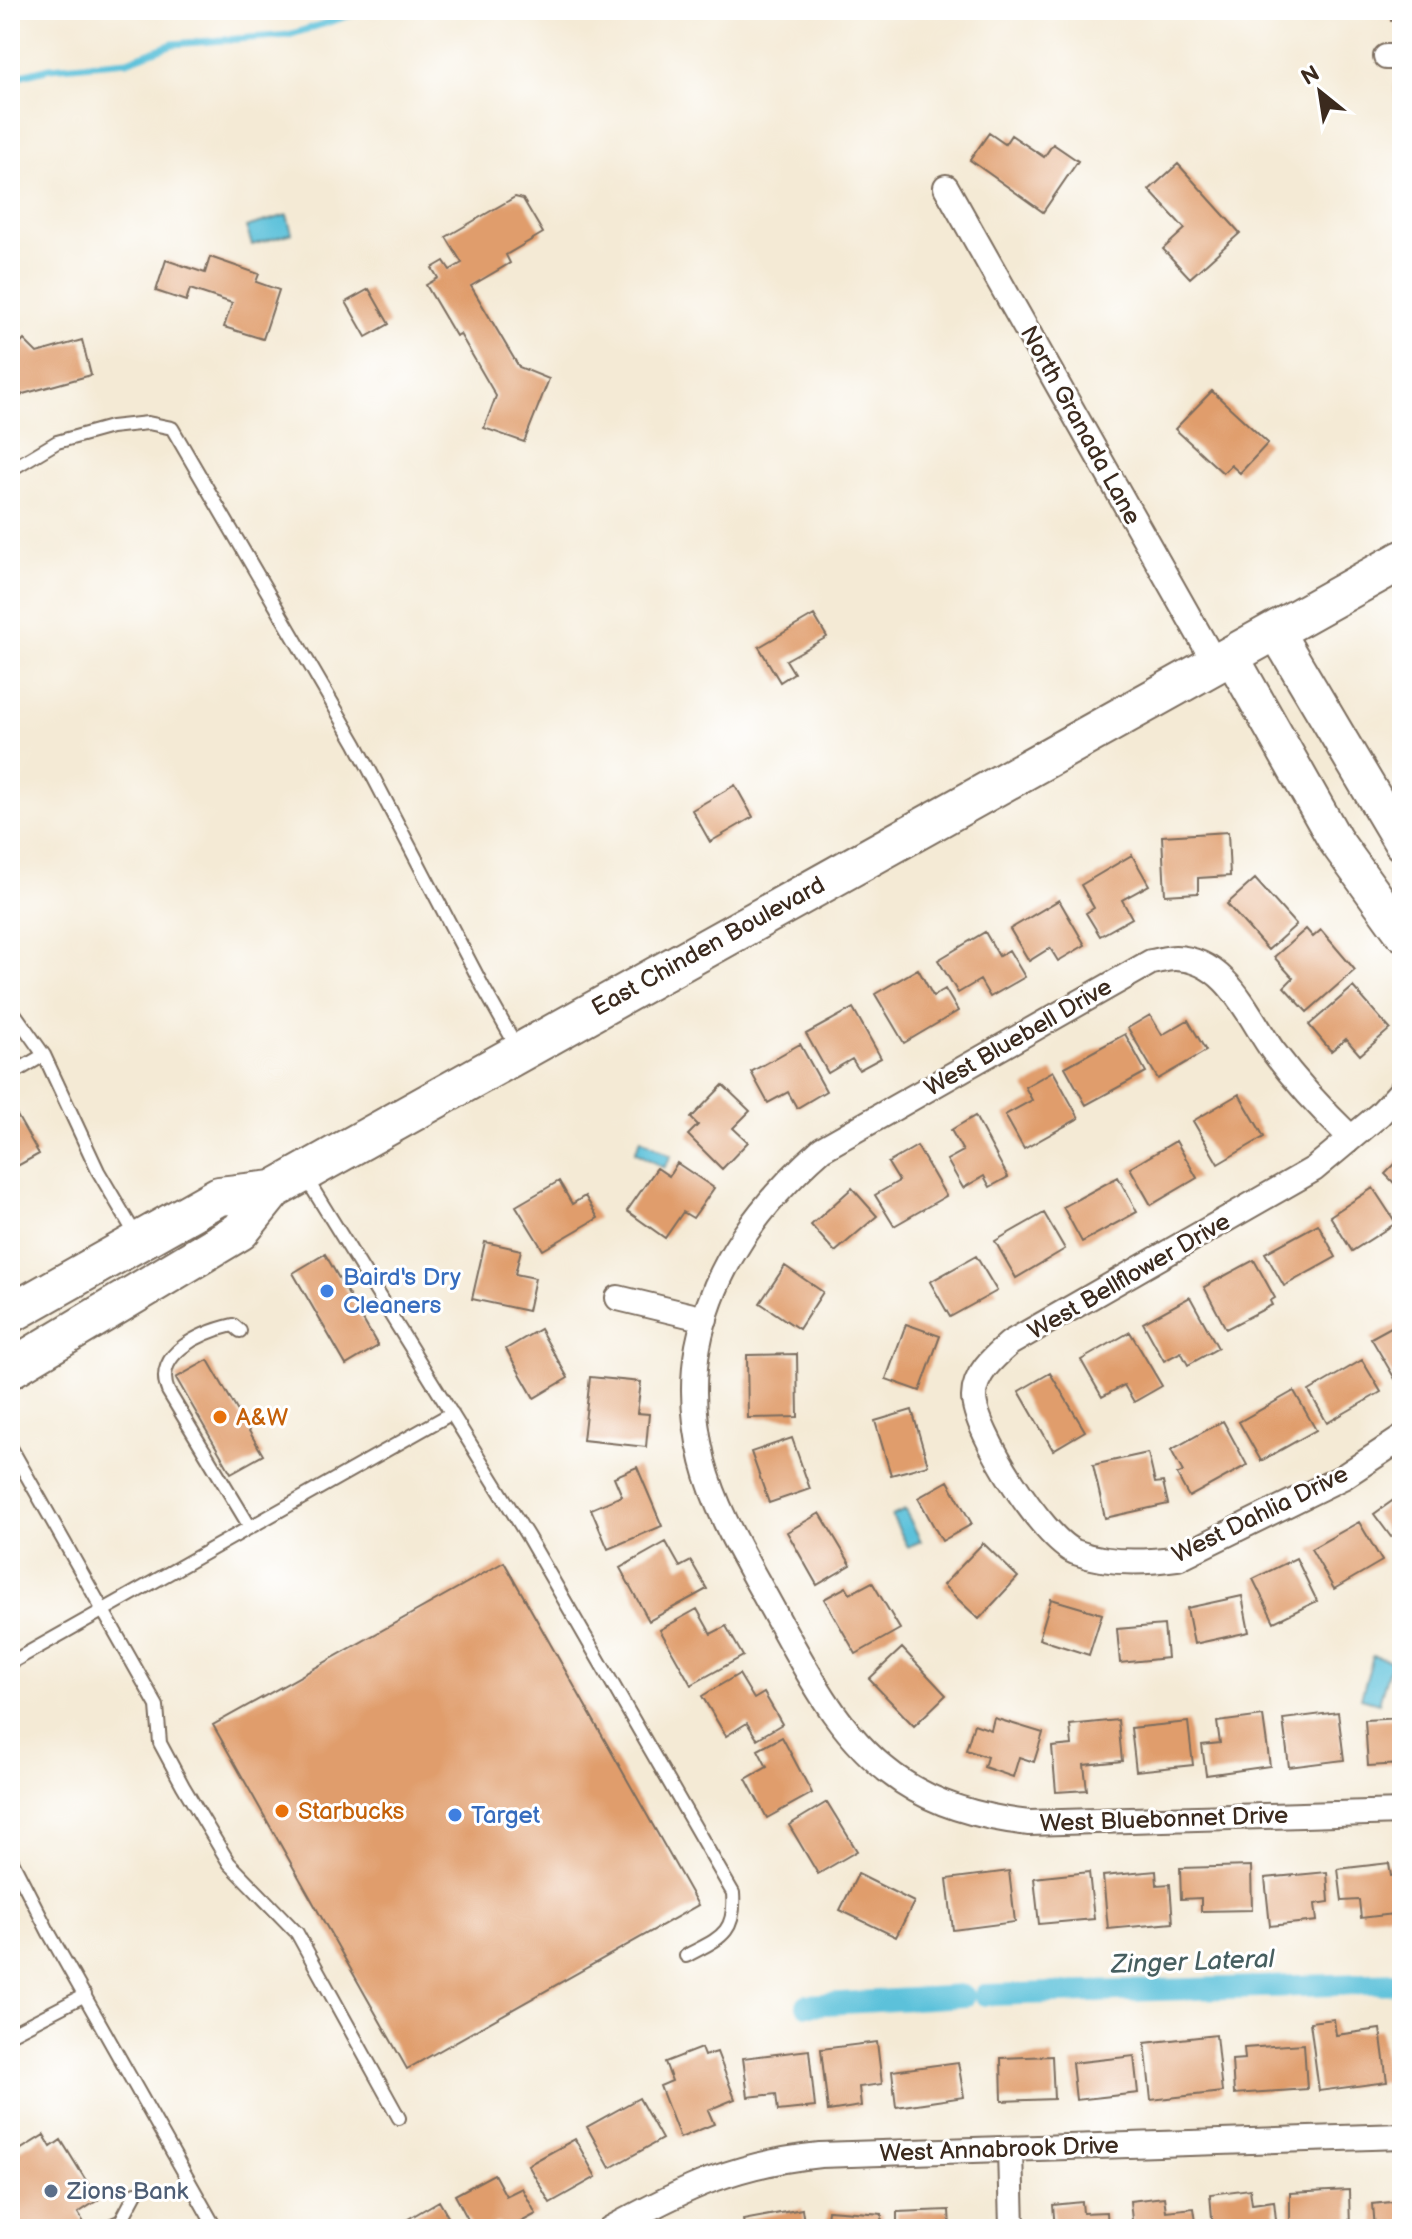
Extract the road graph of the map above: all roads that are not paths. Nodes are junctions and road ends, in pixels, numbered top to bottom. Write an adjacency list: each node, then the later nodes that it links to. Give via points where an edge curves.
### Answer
1 (946, 187): 5 (street, North Granada Lane)
2 (10, 470): 9 (lane, via 57,442 111,427 148,423 172,428 356,744)
3 (1402, 560): 4 (main road, East Chinden Boulevard)
4 (1275, 630): 5 (main road, East Chinden Boulevard); 6 (street)
5 (1223, 659): 7 (street, via 1335,840); 9 (main road, East Chinden Boulevard)
6 (1402, 844)
7 (1402, 933)
8 (10, 1007): 10 (lane)
9 (520, 1051): 14 (main road, East Chinden Boulevard)
10 (44, 1055): 11 (lane); 15 (lane, via 98,1171)
11 (10, 1075)
12 (1402, 1090): 13 (street, West Bellflower Drive)
13 (1351, 1138): 18 (street, West Bluebell Drive, via 1275,1053 1223,979 1176,958 1151,962 822,1149 752,1222 725,1268); 25 (street, West Bellflower Drive, via 1292,1183 1010,1343 986,1363 973,1395 979,1425)
14 (288, 1181): 15 (main road, East Chinden Boulevard, via 219,1196); 21 (main road, via 240,1231); 22 (lane)
15 (139, 1240): 17 (main road, East Chinden Boulevard); 20 (main road, via 128,1273 36,1328)
16 (618, 1298): 18 (street)
17 (10, 1314)
18 (705, 1319): 29 (street, West Bluebell Drive, via 695,1376 697,1434 722,1517 845,1729 895,1776)
19 (240, 1331): 26 (lane, via 233,1325 215,1329 170,1356 163,1372 168,1391)
20 (10, 1362)
21 (10, 1369)
22 (452, 1413): 26 (lane); 32 (lane, via 733,1893 735,1916 722,1936)
23 (1402, 1438): 25 (street, West Dahlia Drive, via 1343,1477 1178,1558 1126,1562 1076,1552)
24 (10, 1446): 27 (lane)
25 (1031, 1510)
26 (250, 1527): 27 (lane)
27 (103, 1611): 28 (lane); 35 (lane, via 157,1706 160,1743 183,1786 229,1863 297,1933)
28 (10, 1663)
29 (930, 1795): 30 (street, West Bluebonnet Drive, via 962,1809 1029,1823)
30 (1402, 1812)
31 (10, 1857): 33 (lane)
32 (686, 1956)
33 (85, 1995): 34 (lane); 40 (lane, via 212,2222)
34 (10, 2034)
35 (399, 2118)
36 (1402, 2136): 37 (street, West Annabrook Drive)
37 (1010, 2149): 41 (street, West Annabrook Drive, via 820,2155 745,2167 702,2181); 42 (street)
38 (136, 2193): 39 (lane, via 121,2221)
39 (103, 2229)
40 (204, 2229)
41 (610, 2229)
42 (1012, 2229)

